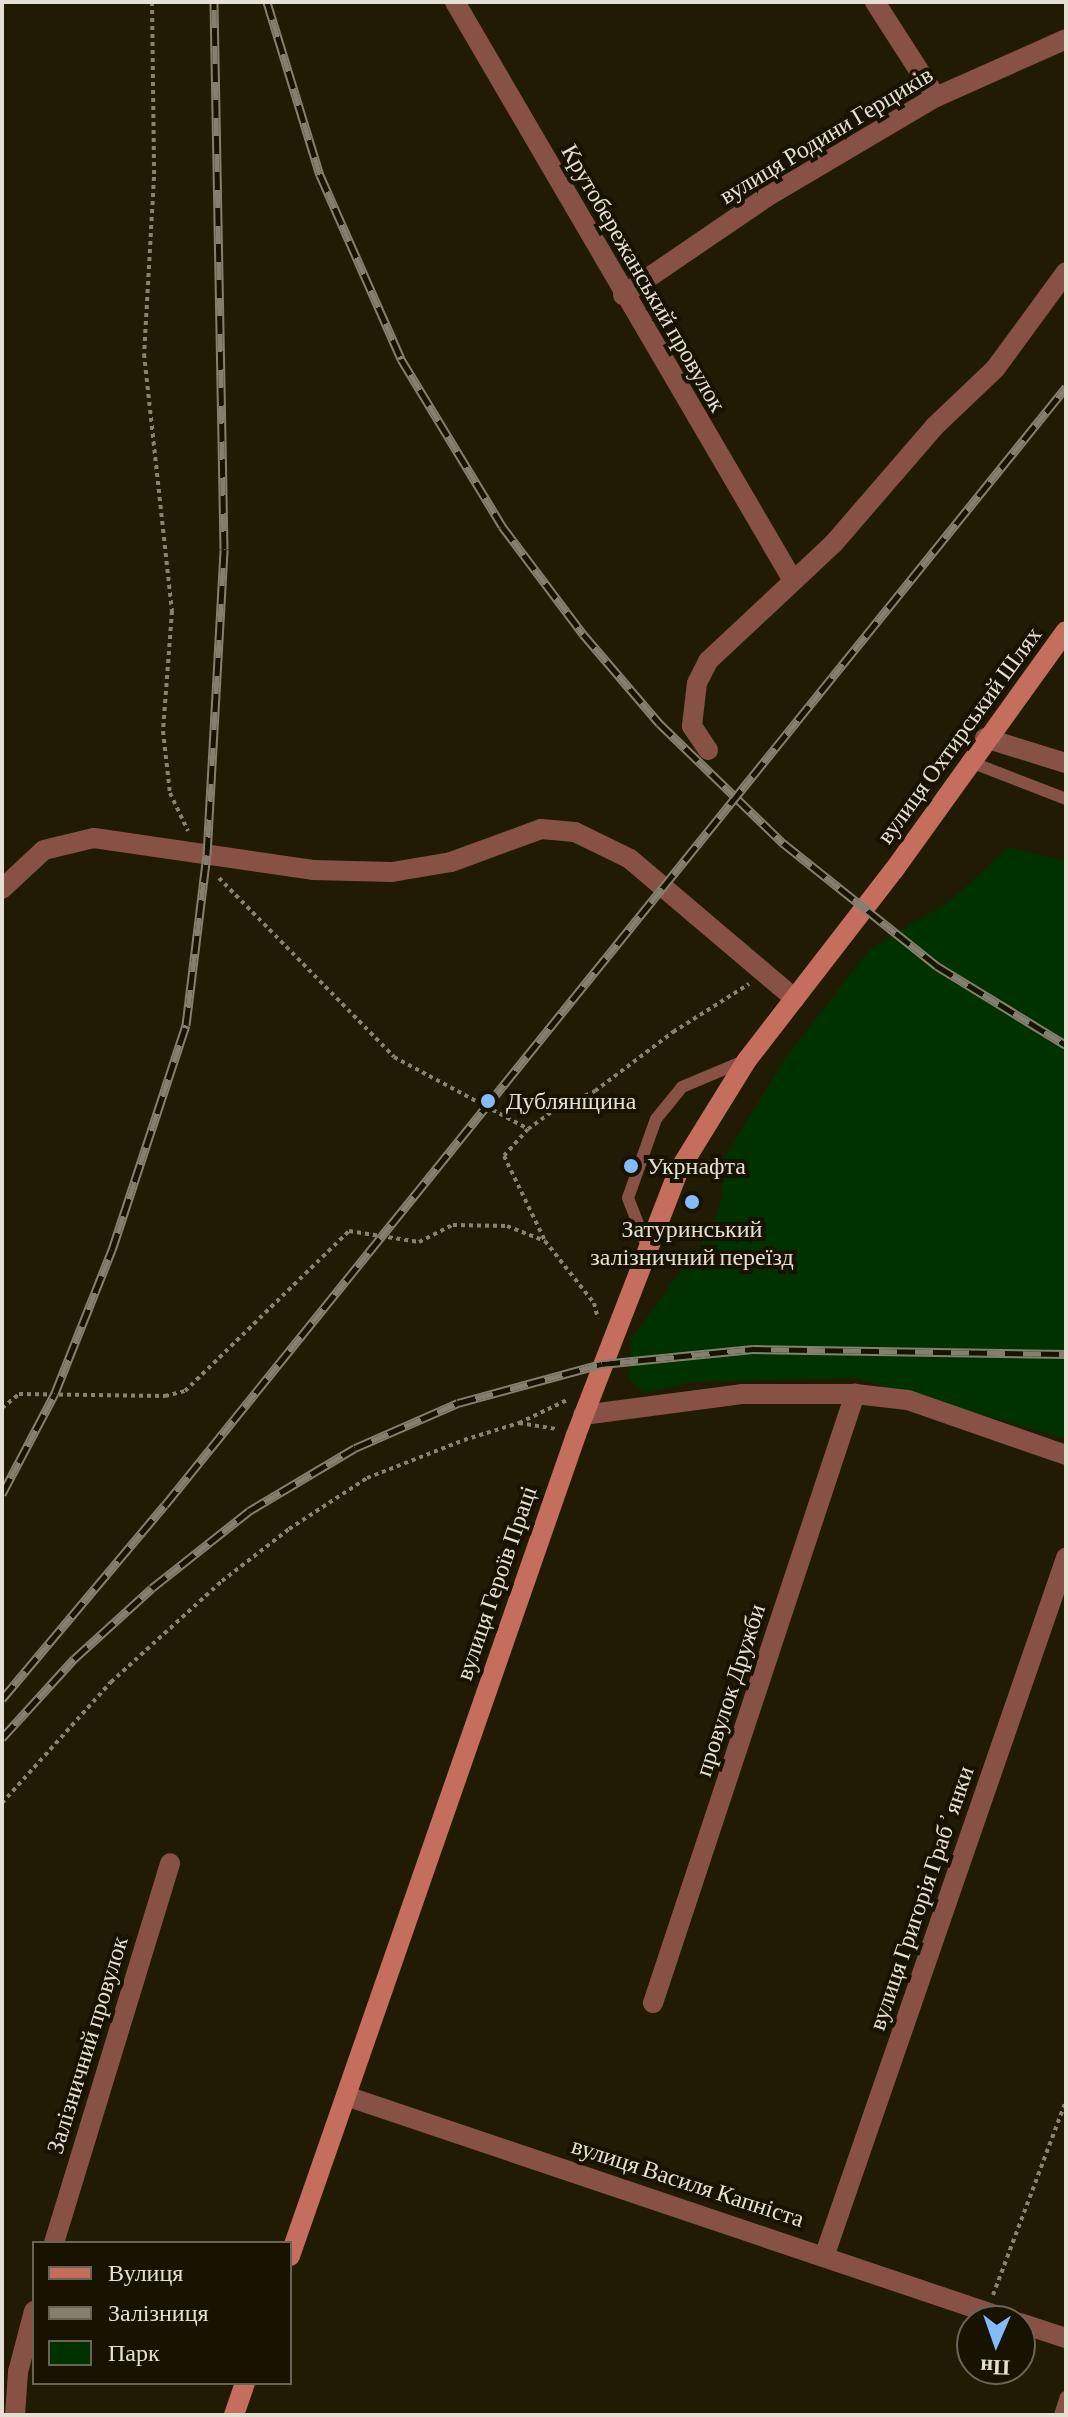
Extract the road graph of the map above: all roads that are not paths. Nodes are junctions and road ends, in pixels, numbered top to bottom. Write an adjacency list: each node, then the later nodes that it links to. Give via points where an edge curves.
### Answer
1 (455, 2): 6 (street, Крутобережанський провулок)
2 (875, 2): 4 (street)
3 (1066, 39): 4 (street, вулиця Родини Герциків)
4 (936, 97): 6 (street, вулиця Родини Герциків, via 765,198)
5 (1066, 272): 7 (street, via 995,369 934,427 834,543)
6 (623, 295): 7 (street, Крутобережанський провулок)
7 (792, 579): 10 (street, via 708,661 697,683 692,726)
8 (1066, 631): 9 (main road, вулиця Охтирський Шлях)
9 (985, 738): 11 (main road, вулиця Охтирський Шлях); 12 (street)
10 (708, 750)
11 (968, 761): 13 (lane); 15 (main road, вулиця Охтирський Шлях)
12 (1066, 763)
13 (1066, 799)
14 (2, 889): 16 (street, via 44,850 94,838 313,870 392,872 451,862 541,829 575,832 630,859)
15 (824, 964): 16 (main road, вулиця Героїв Праці)
16 (795, 999): 17 (main road, вулиця Героїв Праці)
17 (747, 1060): 18 (main road, вулиця Героїв Праці, via 709,1115); 18 (lane, via 682,1087 656,1119 628,1198)
18 (646, 1244): 20 (main road, вулиця Героїв Праці)
19 (855, 1394): 20 (street, via 742,1394); 21 (street, via 908,1400); 24 (street, провулок Дружби)
20 (578, 1406): 25 (main road, вулиця Героїв Праці, via 576,1435)
21 (1066, 1455)
22 (1066, 1558): 28 (street, вулиця Григорія Грабʼянки)
23 (170, 1863): 26 (street, Залізничний провулок)
24 (653, 2003)
25 (346, 2096): 27 (main road, вулиця Героїв Праці); 28 (street, вулиця Василя Капніста)
26 (55, 2241)
27 (292, 2250)
28 (825, 2254): 29 (street, вулиця Василя Капніста)
29 (967, 2305)
30 (32, 2319): 35 (street, via 18,2372)
31 (1036, 2328): 32 (street)
32 (1066, 2338)
33 (244, 2385): 36 (main road)
34 (1066, 2397): 37 (lane)
35 (15, 2415)
36 (234, 2415)
37 (1060, 2415)

